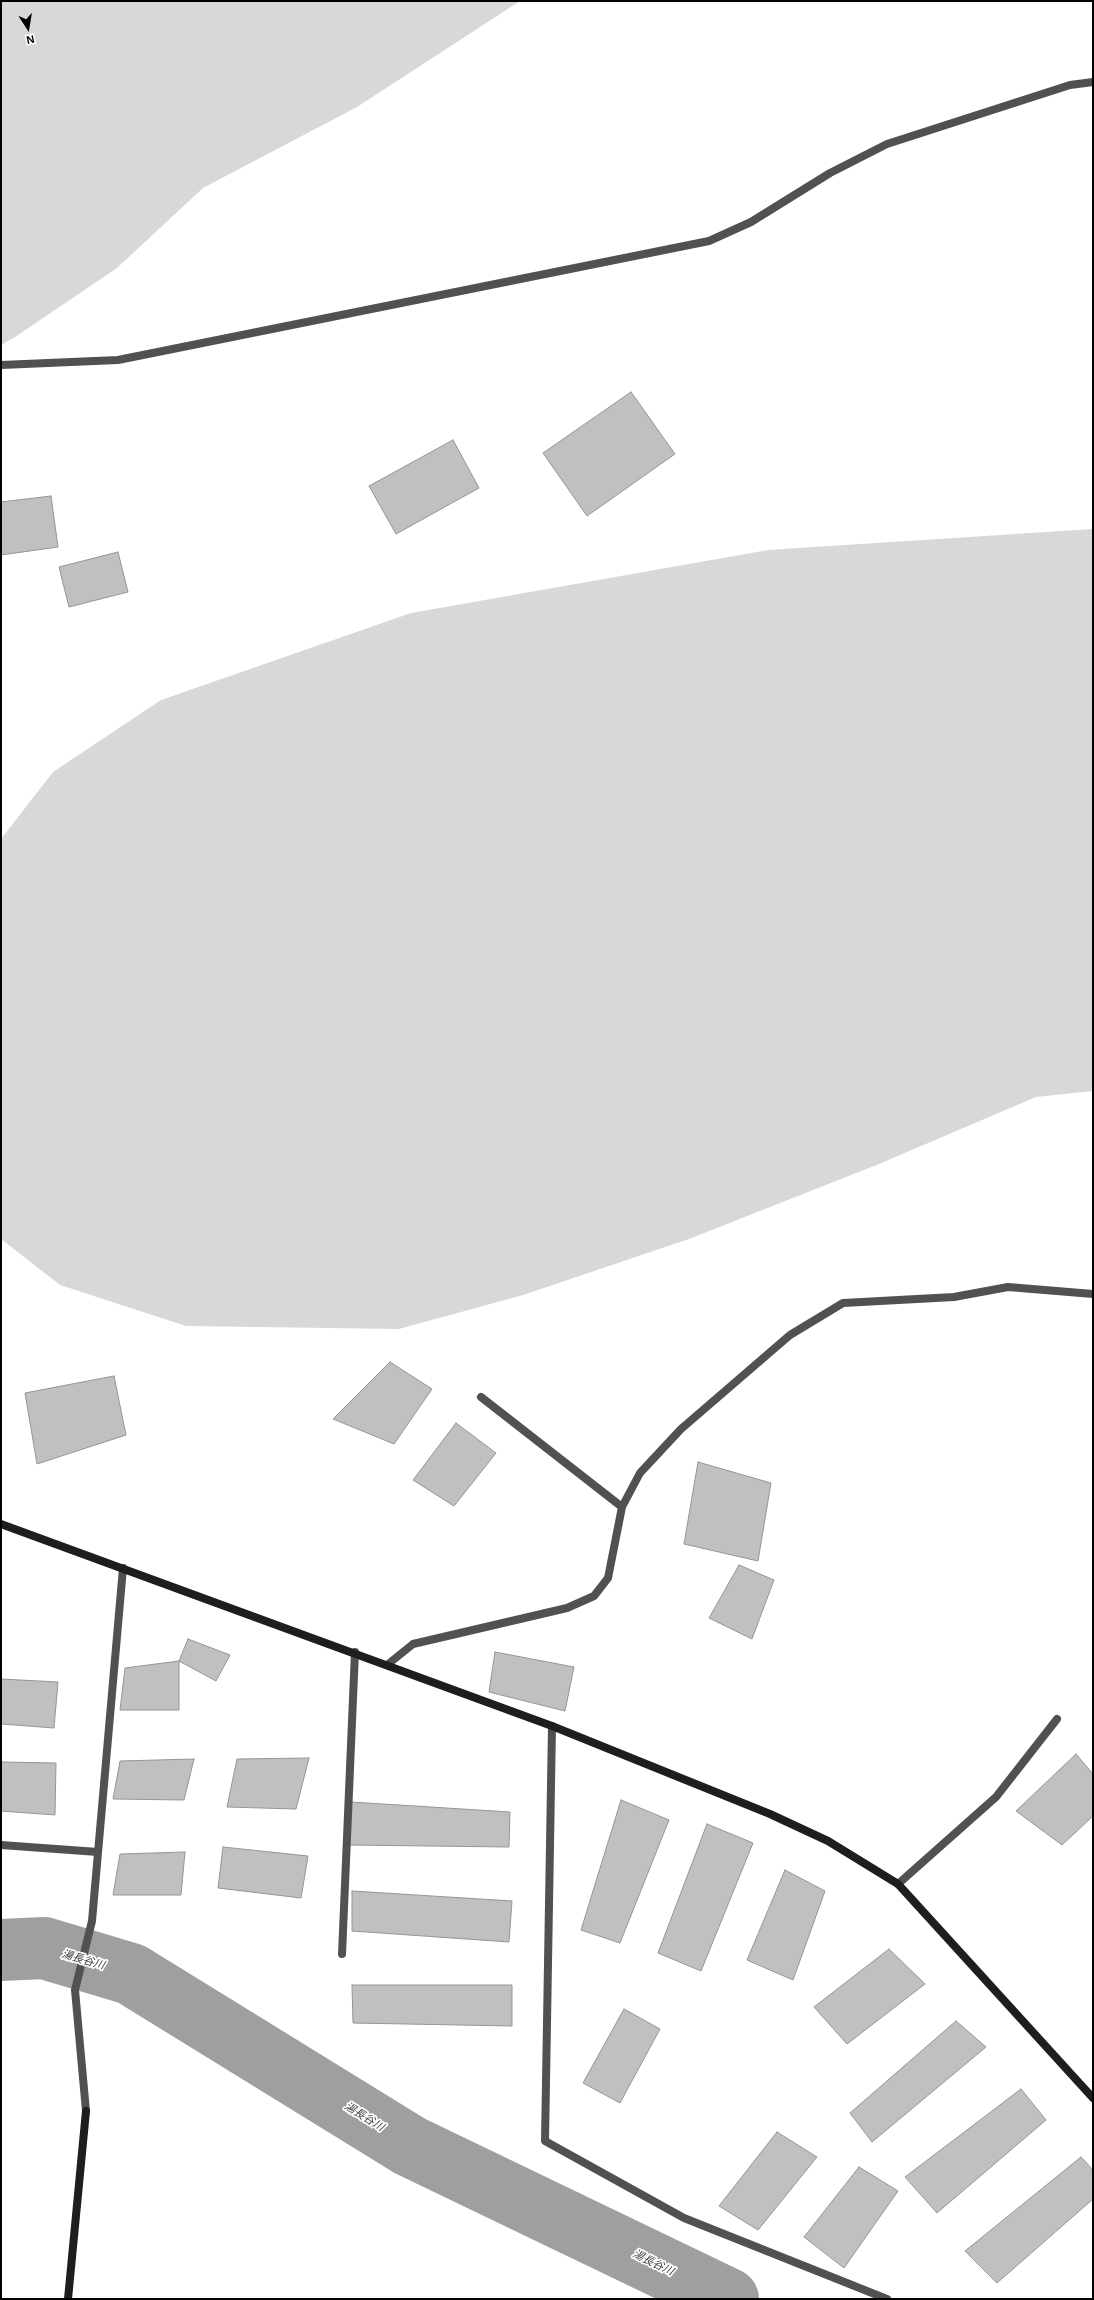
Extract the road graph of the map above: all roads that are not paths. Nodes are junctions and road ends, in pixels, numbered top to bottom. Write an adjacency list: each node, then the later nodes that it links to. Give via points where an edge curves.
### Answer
1 (1093, 82): 2 (street, via 1070,85 887,144 830,172 751,222 709,241 118,360)
2 (1, 366)
3 (1093, 1294): 5 (street, via 1008,1287 954,1297 843,1303 790,1335 681,1429 640,1473)
4 (481, 1397): 5 (street)
5 (622, 1507): 9 (street, via 608,1578 594,1596 567,1608 413,1644)
6 (1, 1524): 7 (street)
7 (123, 1568): 8 (street); 13 (street)
8 (355, 1652): 9 (street); 15 (street)
9 (387, 1665): 11 (street)
10 (1057, 1720): 14 (street, via 996,1797)
11 (552, 1726): 14 (street, via 770,1814 828,1841); 18 (street, via 545,2141 684,2218)
12 (1, 1845): 13 (street)
13 (98, 1852): 17 (street, via 92,1921 75,1990 86,2110)
14 (898, 1884): 16 (street)
15 (342, 1954)
16 (1093, 2098)
17 (68, 2299)
18 (887, 2299)

